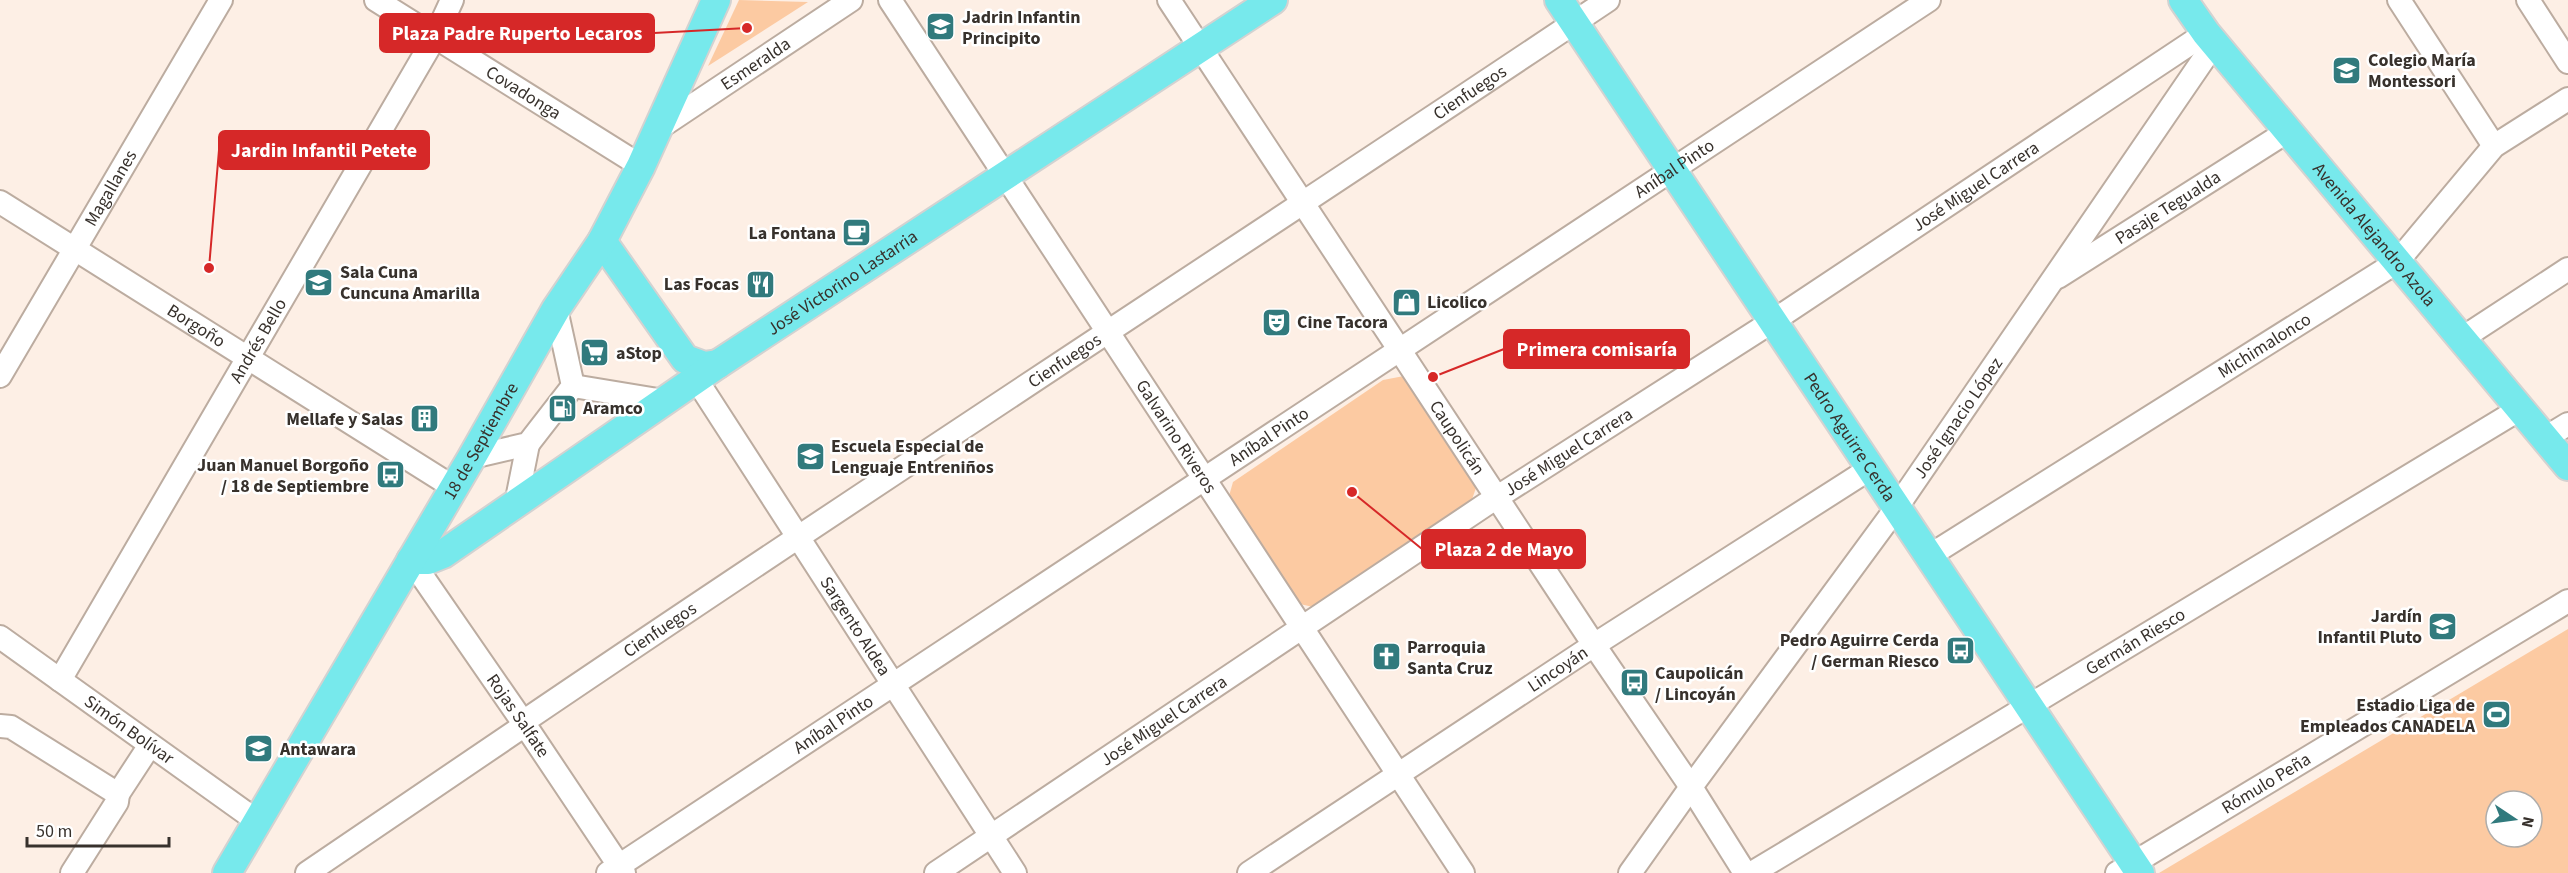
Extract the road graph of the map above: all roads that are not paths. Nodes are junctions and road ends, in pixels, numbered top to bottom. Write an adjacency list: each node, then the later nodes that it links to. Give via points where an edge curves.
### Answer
1 (221, 0): 29 (street, Magallanes)
2 (376, 0): 15 (street, Covadonga)
3 (452, 0): 15 (street, Andrés Bello)
4 (716, 0): 20 (main road, 18 de Septiembre)
5 (851, 0): 20 (street, Esmeralda)
6 (890, 0): 25 (street, Galvarino Riveros)
7 (1169, 0): 17 (street, Caupolicán)
8 (1273, 0): 17 (main road, José Victorino Lastarria)
9 (1608, 0): 14 (street, Cienfuegos)
10 (1929, 0): 24 (street, Aníbal Pinto)
11 (2183, 0): 16 (main road, Avenida Alejandro Azola)
12 (2399, 0): 22 (street)
13 (2528, 0): 18 (street)
14 (1566, 11): 24 (main road, Pedro Aguirre Cerda); 27 (street, Cienfuegos)
15 (435, 37): 23 (street, Covadonga); 38 (street, Andrés Bello)
16 (2210, 39): 21 (main road, Avenida Alejandro Azola); 32 (street, José Ignacio López); 34 (street, José Miguel Carrera)
17 (1200, 48): 25 (main road, José Victorino Lastarria); 27 (street, Caupolicán)
18 (2568, 62)
19 (2568, 99): 22 (street, Michimalonco)
20 (659, 128): 23 (main road, 18 de Septiembre)
21 (2288, 131): 30 (main road, Avenida Alejandro Azola); 32 (street, Pasaje Tegualda)
22 (2494, 146): 30 (street, Michimalonco)
23 (641, 166): 28 (main road, 18 de Septiembre)
24 (1672, 170): 34 (main road, Pedro Aguirre Cerda); 37 (street, Aníbal Pinto)
25 (1005, 176): 35 (street, Galvarino Riveros); 39 (main road, José Victorino Lastarria)
26 (0, 202): 29 (street, Borgoño)
27 (1303, 204): 35 (street, Cienfuegos); 37 (street, Caupolicán)
28 (602, 241): 33 (main road, 18 de Septiembre); 39 (main road, via 681,354)
29 (75, 250): 38 (street, Borgoño); 40 (street, Magallanes)
30 (2397, 262): 36 (main road, Avenida Alejandro Azola); 55 (street, Michimalonco)
31 (2568, 269): 36 (street)
32 (2050, 283): 53 (street, José Ignacio López)
33 (556, 309): 41 (street); 46 (main road, 18 de Septiembre)
34 (1773, 321): 48 (main road, Pedro Aguirre Cerda); 51 (street, José Miguel Carrera)
35 (1108, 332): 49 (street, Galvarino Riveros); 54 (street, Cienfuegos)
36 (2461, 339): 43 (main road, Avenida Alejandro Azola)
37 (1400, 351): 49 (street, Aníbal Pinto); 51 (street, Caupolicán)
38 (248, 358): 50 (street, Borgoño); 61 (street, Andrés Bello)
39 (707, 371): 42 (main road, José Victorino Lastarria); 54 (street, Sargento Aldea)
40 (0, 376)
41 (573, 386): 42 (street); 45 (street)
42 (664, 400): 52 (main road, José Victorino Lastarria)
43 (2520, 409): 44 (main road, Avenida Alejandro Azola); 63 (street, Germán Riesco)
44 (2556, 431): 47 (main road, Avenida Alejandro Azola)
45 (528, 444): 46 (street); 52 (street)
46 (472, 457): 50 (main road, 18 de Septiembre)
47 (2568, 466)
48 (1871, 468): 53 (main road, Pedro Aguirre Cerda); 60 (street, Lincoyán)
49 (1205, 480): 58 (street, Galvarino Riveros); 62 (street, Aníbal Pinto)
50 (453, 487): 56 (main road, 18 de Septiembre)
51 (1497, 498): 58 (street, José Miguel Carrera); 60 (street, Caupolicán)
52 (516, 504): 56 (main road, José Victorino Lastarria, via 443,554 428,560)
53 (1897, 507): 55 (main road, Pedro Aguirre Cerda); 68 (street, José Ignacio López)
54 (797, 536): 62 (street, Sargento Aldea); 64 (street, Cienfuegos)
55 (1929, 556): 63 (main road, Pedro Aguirre Cerda)
56 (411, 560): 64 (street, Rojas Salfate); 70 (main road, 18 de Septiembre)
57 (2568, 601): 73 (street, Rómulo Peña)
58 (1303, 628): 67 (street, Galvarino Riveros); 71 (street, José Miguel Carrera)
59 (0, 638): 61 (street, Simón Bolívar)
60 (1594, 645): 67 (street, Lincoyán); 68 (street, Caupolicán)
61 (60, 680): 66 (street, Simón Bolívar)
62 (894, 685): 71 (street, Sargento Aldea); 72 (street, Aníbal Pinto)
63 (2029, 706): 73 (main road, Pedro Aguirre Cerda); 83 (street, Germán Riesco)
64 (524, 723): 72 (street, Rojas Salfate); 76 (street, Cienfuegos)
65 (0, 726): 69 (street, via 11,727)
66 (150, 745): 69 (street); 70 (street, Simón Bolívar)
67 (1398, 774): 79 (street, Lincoyán); 80 (street, Galvarino Riveros)
68 (1690, 787): 81 (street, José Ignacio López); 82 (street, Caupolicán)
69 (118, 794): 74 (street, via 117,802)
70 (257, 821): 75 (main road, 18 de Septiembre)
71 (991, 836): 77 (street, José Miguel Carrera); 78 (street, Sargento Aldea)
72 (617, 870)
73 (2130, 870)
74 (72, 873)
75 (227, 873)
76 (307, 873)
77 (936, 873)
78 (1015, 873)
79 (1249, 873)
80 (1463, 873)
81 (1630, 873)
82 (1745, 873)
83 (1752, 873)

